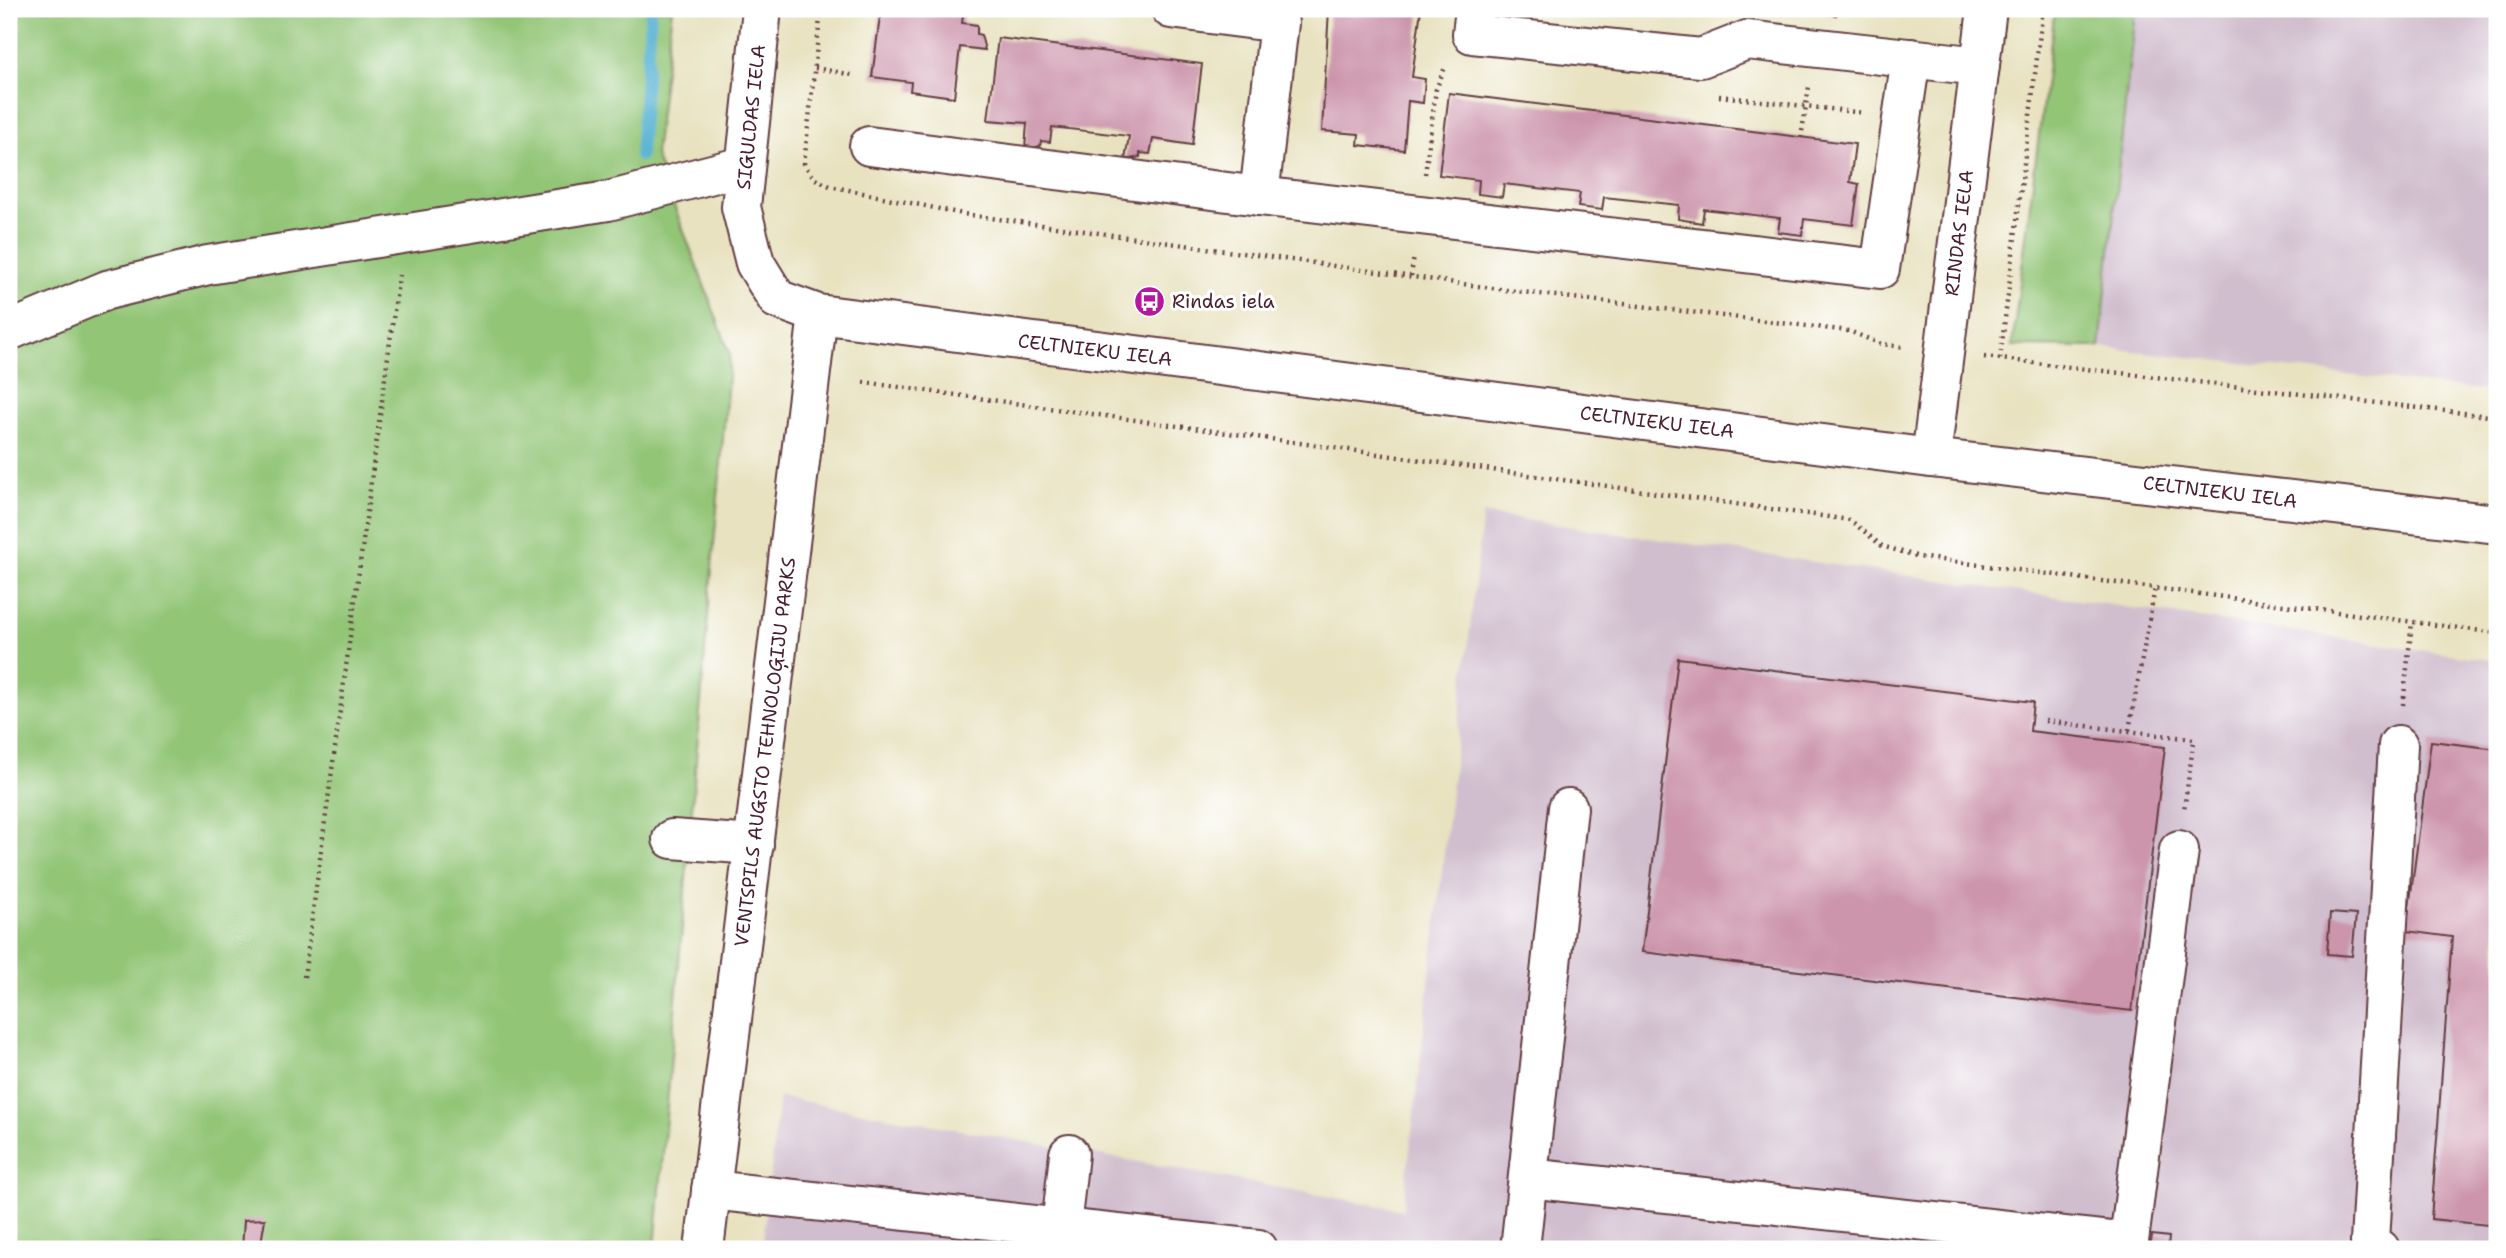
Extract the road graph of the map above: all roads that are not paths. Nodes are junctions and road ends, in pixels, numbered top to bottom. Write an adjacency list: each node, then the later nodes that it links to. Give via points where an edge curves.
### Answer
1 (762, 9): 9 (street, SIGULDAS IELA)
2 (1171, 9): 10 (street, via 1279,23)
3 (1475, 9): 5 (street, via 1472,34 1701,58)
4 (1987, 9): 7 (street, RINDAS IELA)
5 (1749, 24): 6 (street)
6 (1911, 58): 7 (street); 10 (street, via 1880,269)
7 (1980, 66): 13 (street, RINDAS IELA)
8 (869, 146): 10 (street)
9 (743, 166): 11 (street, SIGULDAS IELA, via 741,206 755,263 777,299); 12 (street, via 608,201 196,268 107,290)
10 (1259, 196)
11 (818, 314): 13 (street, CELTNIEKU IELA); 18 (street, VENTSPILS AUGSTO TEHNOLOĢIJU PARKS)
12 (9, 331)
13 (1931, 458): 14 (street, CELTNIEKU IELA)
14 (2497, 524)
15 (2398, 744): 28 (street, via 2370,1242)
16 (1568, 808): 21 (street)
17 (672, 839): 18 (street)
18 (754, 845): 22 (street, VENTSPILS AUGSTO TEHNOLOĢIJU PARKS)
19 (2179, 850): 24 (street)
20 (1069, 1154): 23 (street)
21 (1528, 1178): 24 (street); 27 (street)
22 (711, 1189): 23 (street); 25 (street, VENTSPILS AUGSTO TEHNOLOĢIJU PARKS)
23 (1062, 1228): 26 (street)
24 (2128, 1246)
25 (704, 1249)
26 (1258, 1249)
27 (1520, 1249)
28 (2380, 1249)

